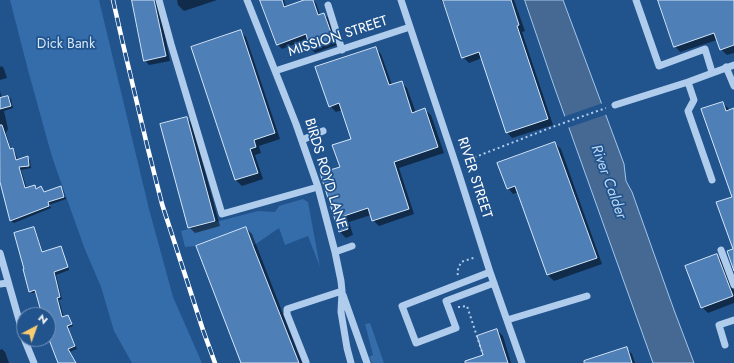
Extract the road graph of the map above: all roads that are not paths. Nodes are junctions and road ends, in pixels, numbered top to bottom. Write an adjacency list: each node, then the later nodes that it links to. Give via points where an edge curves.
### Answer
1 (159, 0): 18 (street, via 222,214)
2 (247, 0): 10 (street, BIRDS ROYD LANE)
3 (401, 0): 6 (street, RIVER STREET)
4 (636, 0): 11 (street, via 659,66 705,49)
5 (328, 5): 7 (street)
6 (410, 27): 7 (street, MISSION STREET); 23 (street, RIVER STREET)
7 (342, 50): 10 (street, MISSION STREET)
8 (734, 65): 9 (street)
9 (726, 67): 11 (street); 13 (street)
10 (275, 71): 16 (street, BIRDS ROYD LANE)
11 (712, 72): 12 (street)
12 (688, 82): 14 (street); 17 (street, via 694,100 688,111)
13 (734, 86)
14 (615, 105)
15 (323, 131): 16 (street)
16 (302, 140): 18 (street, BIRDS ROYD LANE)
17 (712, 180)
18 (318, 187): 21 (street, BIRDS ROYD LANE)
19 (352, 246): 21 (street)
20 (721, 250): 27 (street)
21 (335, 252): 28 (street, BIRDS ROYD LANE)
22 (0, 253): 24 (street)
23 (490, 272): 25 (street, RIVER STREET); 25 (street, via 402,306 416,343 456,328 446,301)
24 (8, 283): 26 (street); 34 (street)
25 (494, 283): 30 (street, RIVER STREET)
26 (0, 284)
27 (734, 285)
28 (342, 291): 33 (street, via 287,309); 35 (street, BIRDS ROYD LANE, via 341,312); 36 (street)
29 (587, 296): 30 (street)
30 (507, 320): 37 (street, RIVER STREET)
31 (734, 320): 32 (street, via 719,325)
32 (725, 345)
33 (306, 362)
34 (34, 363)
35 (351, 363)
36 (367, 363)
37 (522, 363)

